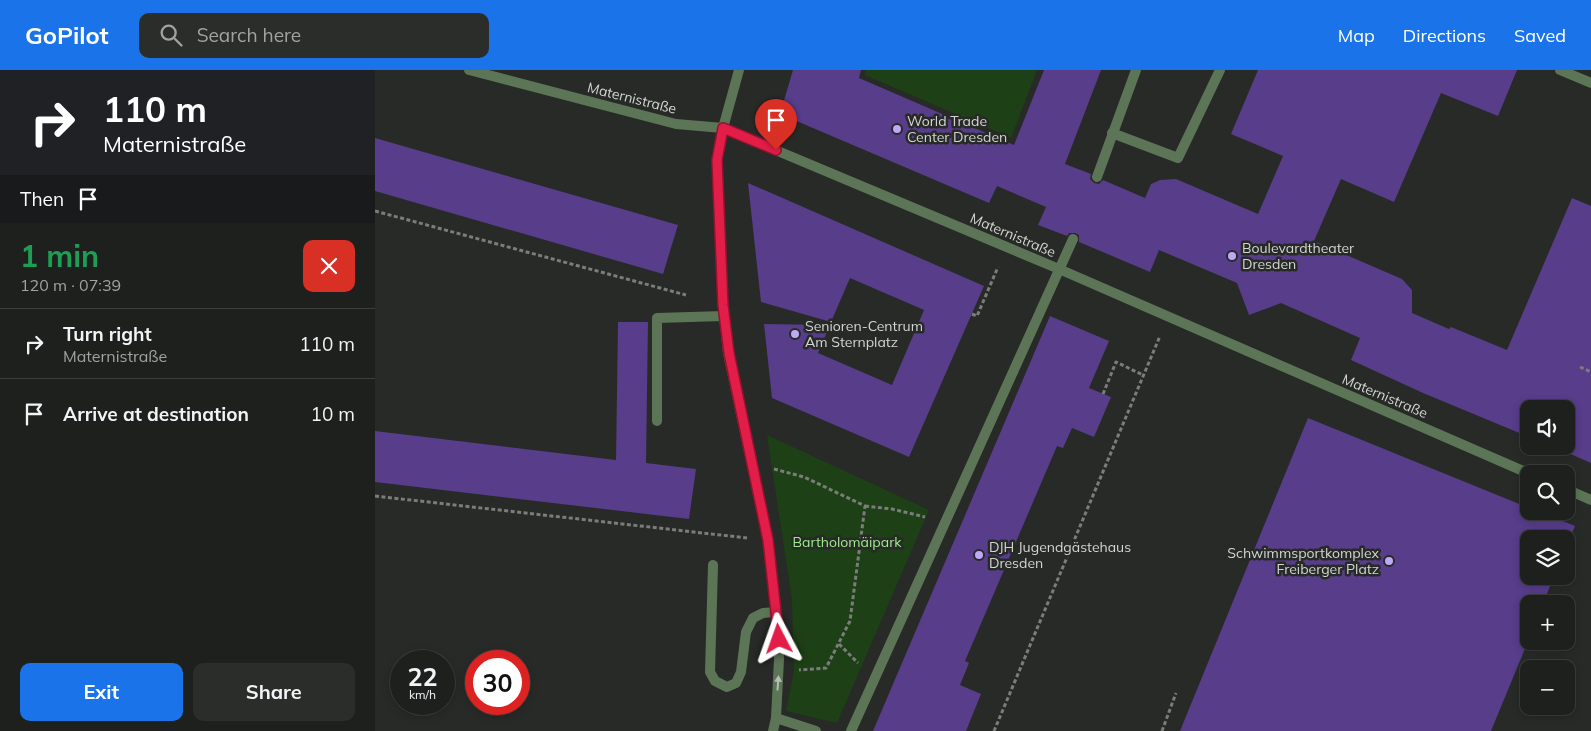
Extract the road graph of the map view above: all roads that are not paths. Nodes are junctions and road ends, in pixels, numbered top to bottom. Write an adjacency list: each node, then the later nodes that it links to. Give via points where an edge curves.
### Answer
1 (469, 70): 7 (street, Maternistraße, via 676,124)
2 (739, 70): 7 (street)
3 (1136, 70): 8 (street)
4 (1220, 70): 8 (street, via 1178,158)
5 (1560, 70): 6 (street)
6 (1591, 83)
7 (723, 128): 11 (street, Maternistraße); 12 (street, via 717,160)
8 (1112, 133): 9 (street)
9 (1097, 177)
10 (1073, 239): 11 (street)
11 (1059, 269): 14 (street, Maternistraße); 22 (street)
12 (724, 316): 13 (street, via 657,318); 18 (street, via 768,540)
13 (657, 421)
14 (1520, 470)
15 (1575, 493): 16 (street)
16 (1591, 500)
17 (713, 565): 18 (street, via 710,672 715,681 727,687 736,683 741,672 746,632 753,618)
18 (776, 612): 19 (street, one-way to 18, via 779,671)
19 (776, 718): 20 (street); 21 (street)
20 (773, 731)
21 (816, 731)
22 (851, 731)

